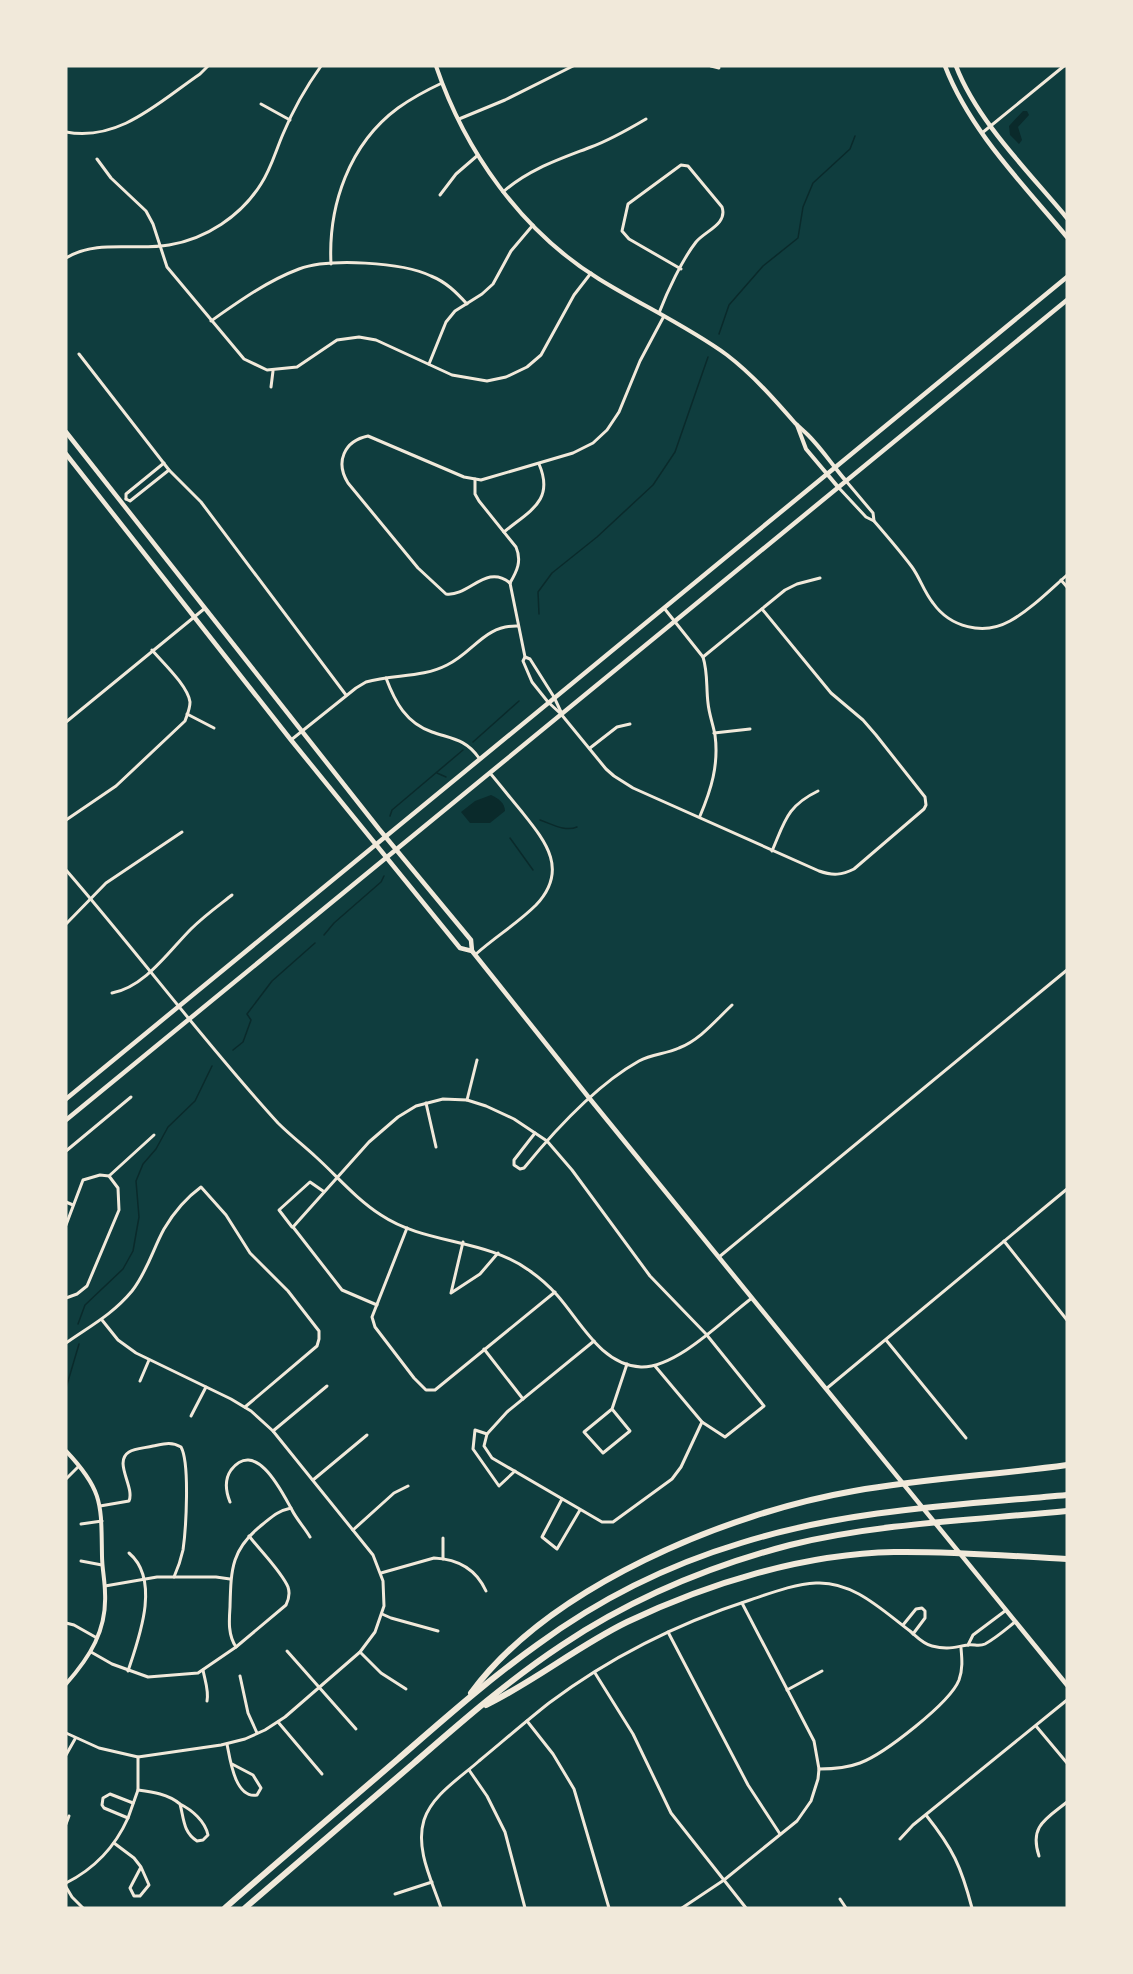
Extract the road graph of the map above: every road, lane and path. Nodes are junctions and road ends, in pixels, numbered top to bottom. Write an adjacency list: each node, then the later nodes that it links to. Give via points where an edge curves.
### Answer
1 (208, 66): 16 (street, via 125,126 104,132)
2 (321, 66): 14 (street)
3 (436, 66): 10 (street)
4 (573, 66): 12 (street)
5 (711, 66): 9 (street)
6 (945, 66): 17 (main road, via 960,100)
7 (956, 66): 15 (main road)
8 (1064, 66): 15 (street)
9 (719, 68)
10 (442, 83): 12 (street); 27 (street, via 397,108 364,144 333,210)
11 (261, 104): 14 (street)
12 (459, 119): 18 (street)
13 (646, 119): 20 (street, via 549,162)
14 (290, 120): 25 (street, via 261,184 238,211 187,242)
15 (991, 126): 17 (street); 22 (main road)
16 (66, 132)
17 (982, 133): 24 (main road)
18 (478, 155): 20 (street); 21 (street)
19 (97, 159): 25 (street, via 146,211)
20 (503, 192): 23 (street)
21 (440, 195)
22 (1067, 218)
23 (533, 225): 29 (street, via 573,262); 32 (street, via 511,250 493,284)
24 (1067, 237)
25 (161, 246): 26 (street, via 89,249); 35 (street, via 167,267)
26 (66, 258)
27 (331, 264): 32 (street, via 375,264 429,274 444,282); 35 (street, via 300,268 249,294)
28 (681, 269): 28 (street, via 696,242 722,220 724,213 688,166 681,165 628,204 622,231); 33 (street)
29 (591, 273): 33 (street); 37 (street, via 541,355 527,367 487,381 452,375)
30 (1067, 277): 45 (main road)
31 (1067, 300): 49 (main road)
32 (467, 304): 37 (street, via 446,322)
33 (658, 313): 34 (street)
34 (663, 316): 40 (street, via 729,357 765,388); 44 (street, via 607,430 593,443)
35 (211, 321): 38 (street, via 244,359)
36 (79, 354): 43 (street)
37 (429, 363): 38 (street, via 376,340 358,337 337,340 297,367)
38 (273, 371): 39 (street)
39 (271, 387)
40 (796, 425): 45 (street); 47 (street, via 806,449)
41 (66, 432): 59 (main road)
42 (66, 454): 61 (main road)
43 (164, 463): 46 (street); 46 (street, via 126,494 126,500 130,501)
44 (539, 464): 48 (street); 52 (street, via 545,478 544,494)
45 (834, 467): 47 (main road); 49 (street)
46 (169, 470): 68 (street, via 208,511)
47 (826, 474): 50 (street); 58 (main road)
48 (475, 479): 52 (street, via 479,501); 56 (street, via 375,438 361,438 349,445 341,464 348,483 418,568 446,594 487,578 504,578)
49 (846, 481): 50 (main road); 51 (street, via 873,513)
50 (838, 487): 51 (street); 62 (main road)
51 (874, 521): 55 (street, via 912,568 930,599 957,623 977,629 1010,621)
52 (504, 532): 56 (street, via 516,547 519,559)
53 (1067, 575): 55 (street)
54 (820, 578): 60 (street, via 784,590)
55 (1061, 580): 57 (street)
56 (510, 584): 63 (street)
57 (1067, 587)
58 (664, 608): 62 (street); 69 (main road)
59 (204, 609): 61 (street); 77 (main road)
60 (762, 609): 66 (street); 90 (street, via 831,693 876,735 925,797 926,805 845,873 828,874)
61 (194, 617): 64 (street); 79 (main road)
62 (675, 621): 66 (street); 72 (main road)
63 (518, 626): 65 (street); 67 (street, via 497,628 438,670)
64 (152, 651): 71 (street, via 187,692); 73 (street)
65 (525, 657): 69 (street); 70 (street, via 523,661 532,682)
66 (703, 657): 78 (street)
67 (386, 678): 68 (street, via 366,682); 81 (street, via 394,698 409,718 428,730 468,745)
68 (346, 695): 77 (street)
69 (554, 697): 70 (main road); 72 (street)
70 (548, 702): 72 (street); 81 (main road)
71 (187, 714): 75 (street); 85 (street, via 185,721 121,782)
72 (561, 714): 80 (street); 82 (main road)
73 (66, 722)
74 (630, 724): 80 (street, via 617,728)
75 (214, 728)
76 (750, 729): 78 (street)
77 (302, 732): 79 (street); 87 (main road)
78 (714, 733): 84 (street, via 713,780)
79 (291, 740): 88 (main road)
80 (590, 748): 84 (street, via 606,769 623,782)
81 (479, 758): 87 (main road)
82 (490, 773): 89 (main road); 96 (street, via 548,846 551,879 534,907)
83 (818, 791): 90 (street, via 801,800 787,816)
84 (700, 816): 90 (street)
85 (66, 820)
86 (182, 832): 94 (street, via 114,877)
87 (385, 837): 88 (main road); 89 (main road)
88 (375, 845): 91 (main road); 101 (main road)
89 (396, 850): 91 (main road); 96 (main road, via 471,940)
90 (772, 850)
91 (386, 859): 96 (main road, via 460,948); 102 (main road)
92 (66, 870): 94 (street)
93 (232, 895): 97 (street)
94 (90, 898): 95 (street); 97 (street)
95 (66, 924)
96 (473, 953): 107 (main road)
97 (150, 970): 99 (street, via 129,988); 101 (street)
98 (1067, 970): 127 (street)
99 (112, 993)
100 (732, 1005): 107 (street, via 700,1035 679,1048 639,1061)
101 (180, 1007): 102 (street); 105 (main road)
102 (190, 1019): 109 (main road); 116 (street, via 280,1125)
103 (477, 1060): 106 (street)
104 (131, 1098): 114 (street)
105 (66, 1099)
106 (467, 1100): 108 (street); 110 (street, via 501,1112)
107 (590, 1100): 112 (street); 127 (main road)
108 (426, 1103): 113 (street); 116 (street, via 382,1130)
109 (66, 1120)
110 (535, 1133): 112 (street); 112 (street, via 514,1160 516,1167 524,1168)
111 (154, 1135): 115 (street)
112 (547, 1141): 134 (street, via 650,1276)
113 (436, 1147)
114 (66, 1151)
115 (109, 1176): 120 (street, via 83,1180); 130 (street, via 118,1188 119,1210 87,1286)
116 (337, 1176): 118 (street); 123 (street, via 382,1216)
117 (1067, 1189): 125 (street)
118 (323, 1191): 122 (street); 122 (street, via 310,1182 279,1210)
119 (66, 1202): 120 (street)
120 (73, 1204): 121 (street)
121 (66, 1225)
122 (292, 1227): 131 (street, via 342,1290)
123 (407, 1228): 124 (street); 131 (street)
124 (463, 1242): 126 (street); 126 (street, via 451,1293 480,1274)
125 (1004, 1242): 133 (street); 135 (street)
126 (498, 1253): 128 (street, via 527,1269)
127 (719, 1257): 129 (main road)
128 (555, 1292): 136 (street); 138 (street)
129 (752, 1298): 134 (street); 145 (main road)
130 (66, 1299)
131 (377, 1305): 138 (street, via 372,1317 375,1327 426,1390 435,1390)
132 (102, 1320): 137 (street); 139 (street, via 126,1346); 147 (street, via 132,1291 174,1214 201,1187 226,1215 250,1253 288,1291 319,1331 320,1339 313,1350)
133 (1067, 1320)
134 (706, 1334): 141 (street, via 675,1358); 150 (street, via 764,1406 725,1437)
135 (886, 1340): 145 (street); 154 (street)
136 (594, 1341): 140 (street); 146 (street)
137 (66, 1343)
138 (484, 1349): 146 (street)
139 (149, 1360): 142 (street); 144 (street)
140 (627, 1364): 141 (street); 148 (street)
141 (655, 1366): 150 (street)
142 (140, 1382)
143 (327, 1386): 151 (street)
144 (206, 1387): 147 (street); 149 (street)
145 (826, 1389): 187 (main road)
146 (523, 1399): 152 (street)
147 (245, 1407): 151 (street)
148 (612, 1409): 148 (street, via 630,1431 603,1453 585,1432)
149 (191, 1416)
150 (702, 1422): 167 (street, via 672,1479 613,1522 602,1522)
151 (273, 1431): 160 (street)
152 (487, 1434): 158 (street, via 484,1446 492,1458); 158 (street, via 475,1430 473,1449 499,1486)
153 (367, 1435): 160 (street)
154 (966, 1438)
155 (66, 1451): 157 (street)
156 (1067, 1465): 214 (highway, via 815,1499 686,1542 636,1565 564,1607 485,1674)
157 (79, 1466): 159 (street); 165 (street, via 94,1488)
158 (515, 1471): 163 (street)
159 (66, 1479)
160 (313, 1480): 171 (street)
161 (408, 1486): 171 (street, via 394,1493)
162 (1067, 1495): 214 (highway, via 846,1518 739,1543 687,1562 604,1602 537,1645)
163 (562, 1499): 167 (street); 167 (street, via 542,1537 557,1549)
164 (231, 1502): 166 (street, via 226,1487 230,1471 240,1462 253,1461 269,1474)
165 (100, 1506): 169 (street); 181 (street, via 129,1501 132,1494 123,1465 130,1451 168,1443 181,1447 186,1464 184,1537)
166 (291, 1509): 172 (street, via 279,1510); 173 (street)
167 (580, 1510)
168 (1067, 1511): 215 (highway, via 870,1530 751,1557 684,1581 622,1610 536,1662)
169 (102, 1521): 170 (street); 179 (street)
170 (81, 1524)
171 (353, 1530): 180 (street)
172 (249, 1536): 183 (street, via 240,1548); 197 (street, via 288,1586 289,1599)
173 (310, 1537)
174 (443, 1538): 176 (street)
175 (129, 1553): 182 (street, via 140,1565)
176 (442, 1558): 180 (street); 185 (street, via 470,1569)
177 (1067, 1559): 215 (highway, via 882,1553 831,1558 760,1573 627,1622)
178 (81, 1561): 179 (street)
179 (102, 1565): 184 (street)
180 (381, 1573): 188 (street)
181 (174, 1577): 182 (street); 183 (street)
182 (143, 1578): 184 (street); 202 (street, via 144,1624)
183 (230, 1580): 197 (street, via 230,1633)
184 (105, 1586): 195 (street, via 104,1618)
185 (486, 1591)
186 (742, 1602): 191 (street, via 810,1583 835,1584 856,1592); 193 (street); 211 (street)
187 (1005, 1611): 189 (main road); 196 (street, via 973,1635)
188 (382, 1614): 192 (street); 201 (street)
189 (1015, 1622): 196 (street, via 980,1646); 208 (main road)
190 (66, 1623): 195 (street)
191 (902, 1626): 194 (street); 194 (street, via 916,1609 922,1608 925,1618)
192 (438, 1631)
193 (668, 1632): 205 (street); 239 (street, via 748,1785)
194 (913, 1634): 198 (street, via 929,1645)
195 (98, 1638): 200 (street)
196 (968, 1645): 198 (street)
197 (236, 1647): 203 (street)
198 (961, 1648): 228 (street, via 959,1679 943,1702 870,1758 847,1767)
199 (287, 1651): 209 (street)
200 (92, 1652): 202 (street); 207 (street)
201 (360, 1652): 209 (street); 210 (street, via 381,1674)
202 (128, 1671): 203 (street, via 155,1678)
203 (203, 1671): 213 (street)
204 (822, 1671): 211 (street)
205 (595, 1673): 216 (street); 244 (street, via 633,1734 671,1813)
206 (240, 1676): 221 (street, via 248,1713)
207 (66, 1684)
208 (1067, 1685)
209 (319, 1688): 217 (street); 219 (street)
210 (406, 1689)
211 (787, 1690): 228 (street, via 814,1741)
212 (1067, 1700): 218 (street)
213 (207, 1701)
214 (465, 1701): 250 (highway)
215 (475, 1710): 251 (highway)
216 (527, 1721): 229 (street); 254 (street, via 554,1754 574,1789)
217 (278, 1722): 221 (street); 230 (street)
218 (1036, 1726): 226 (street); 235 (street)
219 (356, 1729)
220 (66, 1733): 222 (street)
221 (258, 1733): 223 (street)
222 (75, 1738): 224 (street); 225 (street)
223 (227, 1744): 225 (street); 227 (street)
224 (66, 1755)
225 (138, 1757): 231 (street)
226 (1067, 1763)
227 (232, 1764): 227 (street, via 253,1775 261,1788 257,1795 252,1796 241,1787)
228 (819, 1769): 239 (street, via 808,1806)
229 (469, 1770): 245 (street, via 438,1797 424,1820 422,1847); 253 (street, via 505,1832)
230 (321, 1774)
231 (138, 1790): 233 (street); 234 (street, via 165,1795)
232 (1067, 1802): 242 (street, via 1036,1831)
233 (133, 1803): 237 (street); 237 (street, via 110,1794 102,1801 106,1810)
234 (180, 1804): 234 (street, via 184,1827 197,1840 203,1840 208,1835 205,1826)
235 (926, 1815): 240 (street); 258 (street, via 958,1862)
236 (69, 1816): 238 (street)
237 (128, 1818): 241 (street)
238 (66, 1824)
239 (780, 1834): 244 (street)
240 (900, 1839)
241 (114, 1843): 243 (street); 246 (street, via 93,1866)
242 (1039, 1856)
243 (141, 1867): 243 (street, via 130,1888 134,1896 140,1896 149,1885)
244 (724, 1880): 255 (street); 256 (street)
245 (432, 1882): 247 (street); 252 (street)
246 (66, 1885): 249 (street)
247 (395, 1894)
248 (840, 1899): 257 (street)
249 (83, 1908)
250 (225, 1908)
251 (245, 1908)
252 (441, 1908)
253 (525, 1908)
254 (609, 1908)
255 (682, 1908)
256 (746, 1908)
257 (846, 1908)
258 (972, 1908)

